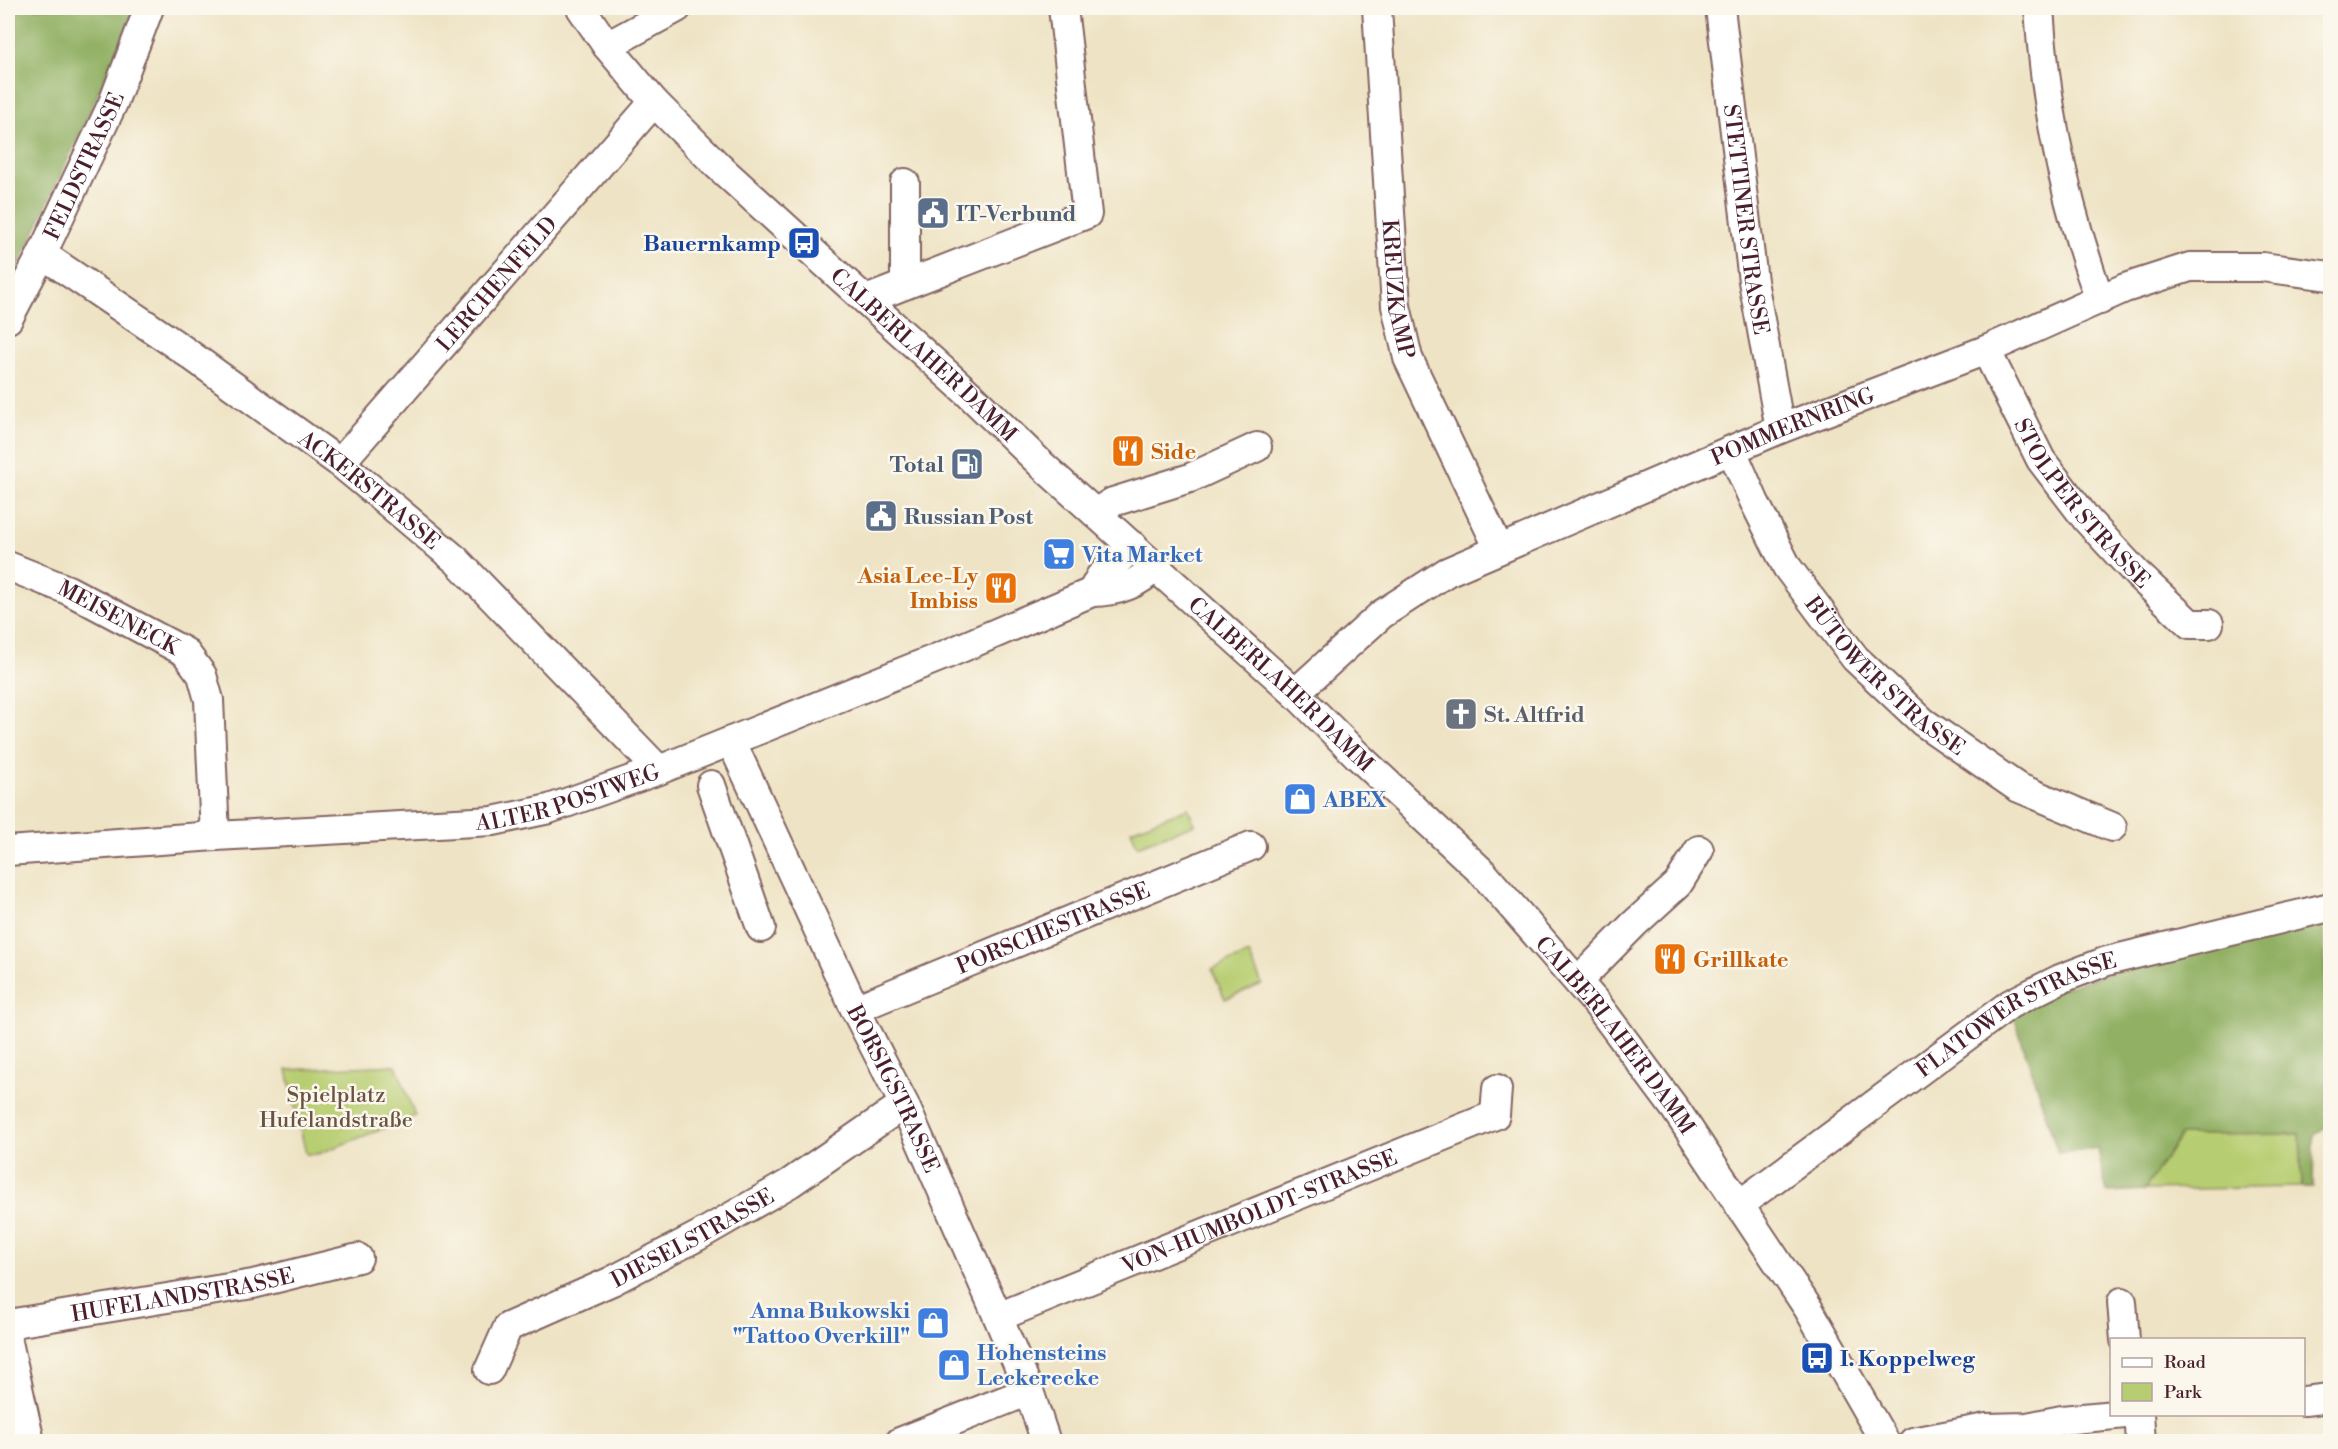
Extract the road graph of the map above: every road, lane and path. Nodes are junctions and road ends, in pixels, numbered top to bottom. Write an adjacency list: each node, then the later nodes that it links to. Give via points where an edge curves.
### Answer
1 (149, 8): 11 (street, FELDSTRASSE, via 113,103)
2 (581, 8): 8 (street, CALBERLAHER DAMM)
3 (677, 8): 8 (street)
4 (1063, 8): 13 (street, via 1087,214)
5 (1377, 8): 24 (street, KREUZKAMP, via 1396,306 1408,358)
6 (1720, 8): 18 (street, STETTINER STRASSE, via 1753,281)
7 (2039, 8): 15 (street, via 2052,119 2070,207)
8 (607, 46): 9 (street, CALBERLAHER DAMM)
9 (654, 102): 14 (street, CALBERLAHER DAMM, via 718,166); 21 (street, LERCHENFELD)
10 (905, 183): 13 (street)
11 (42, 254): 16 (street, FELDSTRASSE); 21 (street, ACKERSTRASSE)
12 (2331, 276): 15 (street, POMMERNRING, via 2262,267 2190,267)
13 (905, 284): 14 (street)
14 (866, 300): 22 (street, CALBERLAHER DAMM)
15 (2100, 300): 17 (street, POMMERNRING)
16 (8, 319)
17 (1986, 350): 18 (street, POMMERNRING); 28 (street, STOLPER STRASSE, via 2042,459 2087,520 2190,624)
18 (1780, 429): 20 (street, POMMERNRING)
19 (1257, 447): 22 (street, via 1190,478 1113,502)
20 (1732, 451): 24 (street, POMMERNRING, via 1547,535); 33 (street, BÜTOWER STRASSE, via 1787,567 1885,695 2017,787)
21 (340, 463): 31 (street, ACKERSTRASSE, via 456,560)
22 (1095, 513): 23 (street, CALBERLAHER DAMM)
23 (1133, 546): 26 (street, CALBERLAHER DAMM); 27 (street, via 1100,577)
24 (1499, 549): 29 (street, POMMERNRING, via 1447,573 1382,614)
25 (8, 566): 35 (street, MEISENECK, via 68,590 185,652 202,675 209,700)
26 (1156, 566): 27 (street, ALTER POSTWEG, via 1144,579 1110,592); 29 (street, CALBERLAHER DAMM)
27 (1092, 592): 30 (street, ALTER POSTWEG)
28 (2209, 624)
29 (1295, 693): 42 (street, CALBERLAHER DAMM, via 1482,872)
30 (731, 741): 31 (street, ALTER POSTWEG); 34 (street, BORSIGSTRASSE)
31 (659, 770): 35 (street, ALTER POSTWEG, via 549,809 493,821)
32 (711, 785): 36 (street)
33 (2112, 827)
34 (772, 830): 36 (street); 43 (street, BORSIGSTRASSE)
35 (215, 836): 39 (street, ALTER POSTWEG)
36 (732, 845): 41 (street)
37 (1251, 846): 43 (street, PORSCHESTRASSE)
38 (1699, 850): 42 (street, via 1677,884)
39 (8, 851)
40 (2331, 907): 46 (street, FLATOWER STRASSE, via 2107,961 2010,1004)
41 (761, 928)
42 (1578, 981): 46 (street, CALBERLAHER DAMM, via 1639,1057)
43 (855, 1009): 45 (street, BORSIGSTRASSE)
44 (1497, 1089): 49 (street, VON-HUMBOLDT-STRASSE, via 1495,1115)
45 (904, 1104): 49 (street, BORSIGSTRASSE); 53 (street, DIESELSTRASSE, via 790,1183 698,1236 612,1281 508,1327)
46 (1739, 1205): 63 (street, CALBERLAHER DAMM, via 1808,1308)
47 (358, 1258): 50 (street, HUFELANDSTRASSE, via 253,1284)
48 (2122, 1302): 51 (street)
49 (998, 1317): 54 (street, BORSIGSTRASSE)
50 (8, 1324)
51 (2125, 1338)
52 (8, 1342): 60 (street)
53 (489, 1370)
54 (1029, 1391): 61 (street); 62 (street, BORSIGSTRASSE)
55 (2331, 1398): 56 (street)
56 (2305, 1401)
57 (2110, 1415): 59 (street, via 2062,1420)
58 (2139, 1416): 65 (street)
59 (2016, 1434): 64 (street, via 1986,1428)
60 (30, 1442)
61 (900, 1442)
62 (1046, 1442)
63 (1885, 1442)
64 (1913, 1442)
65 (2141, 1442)

